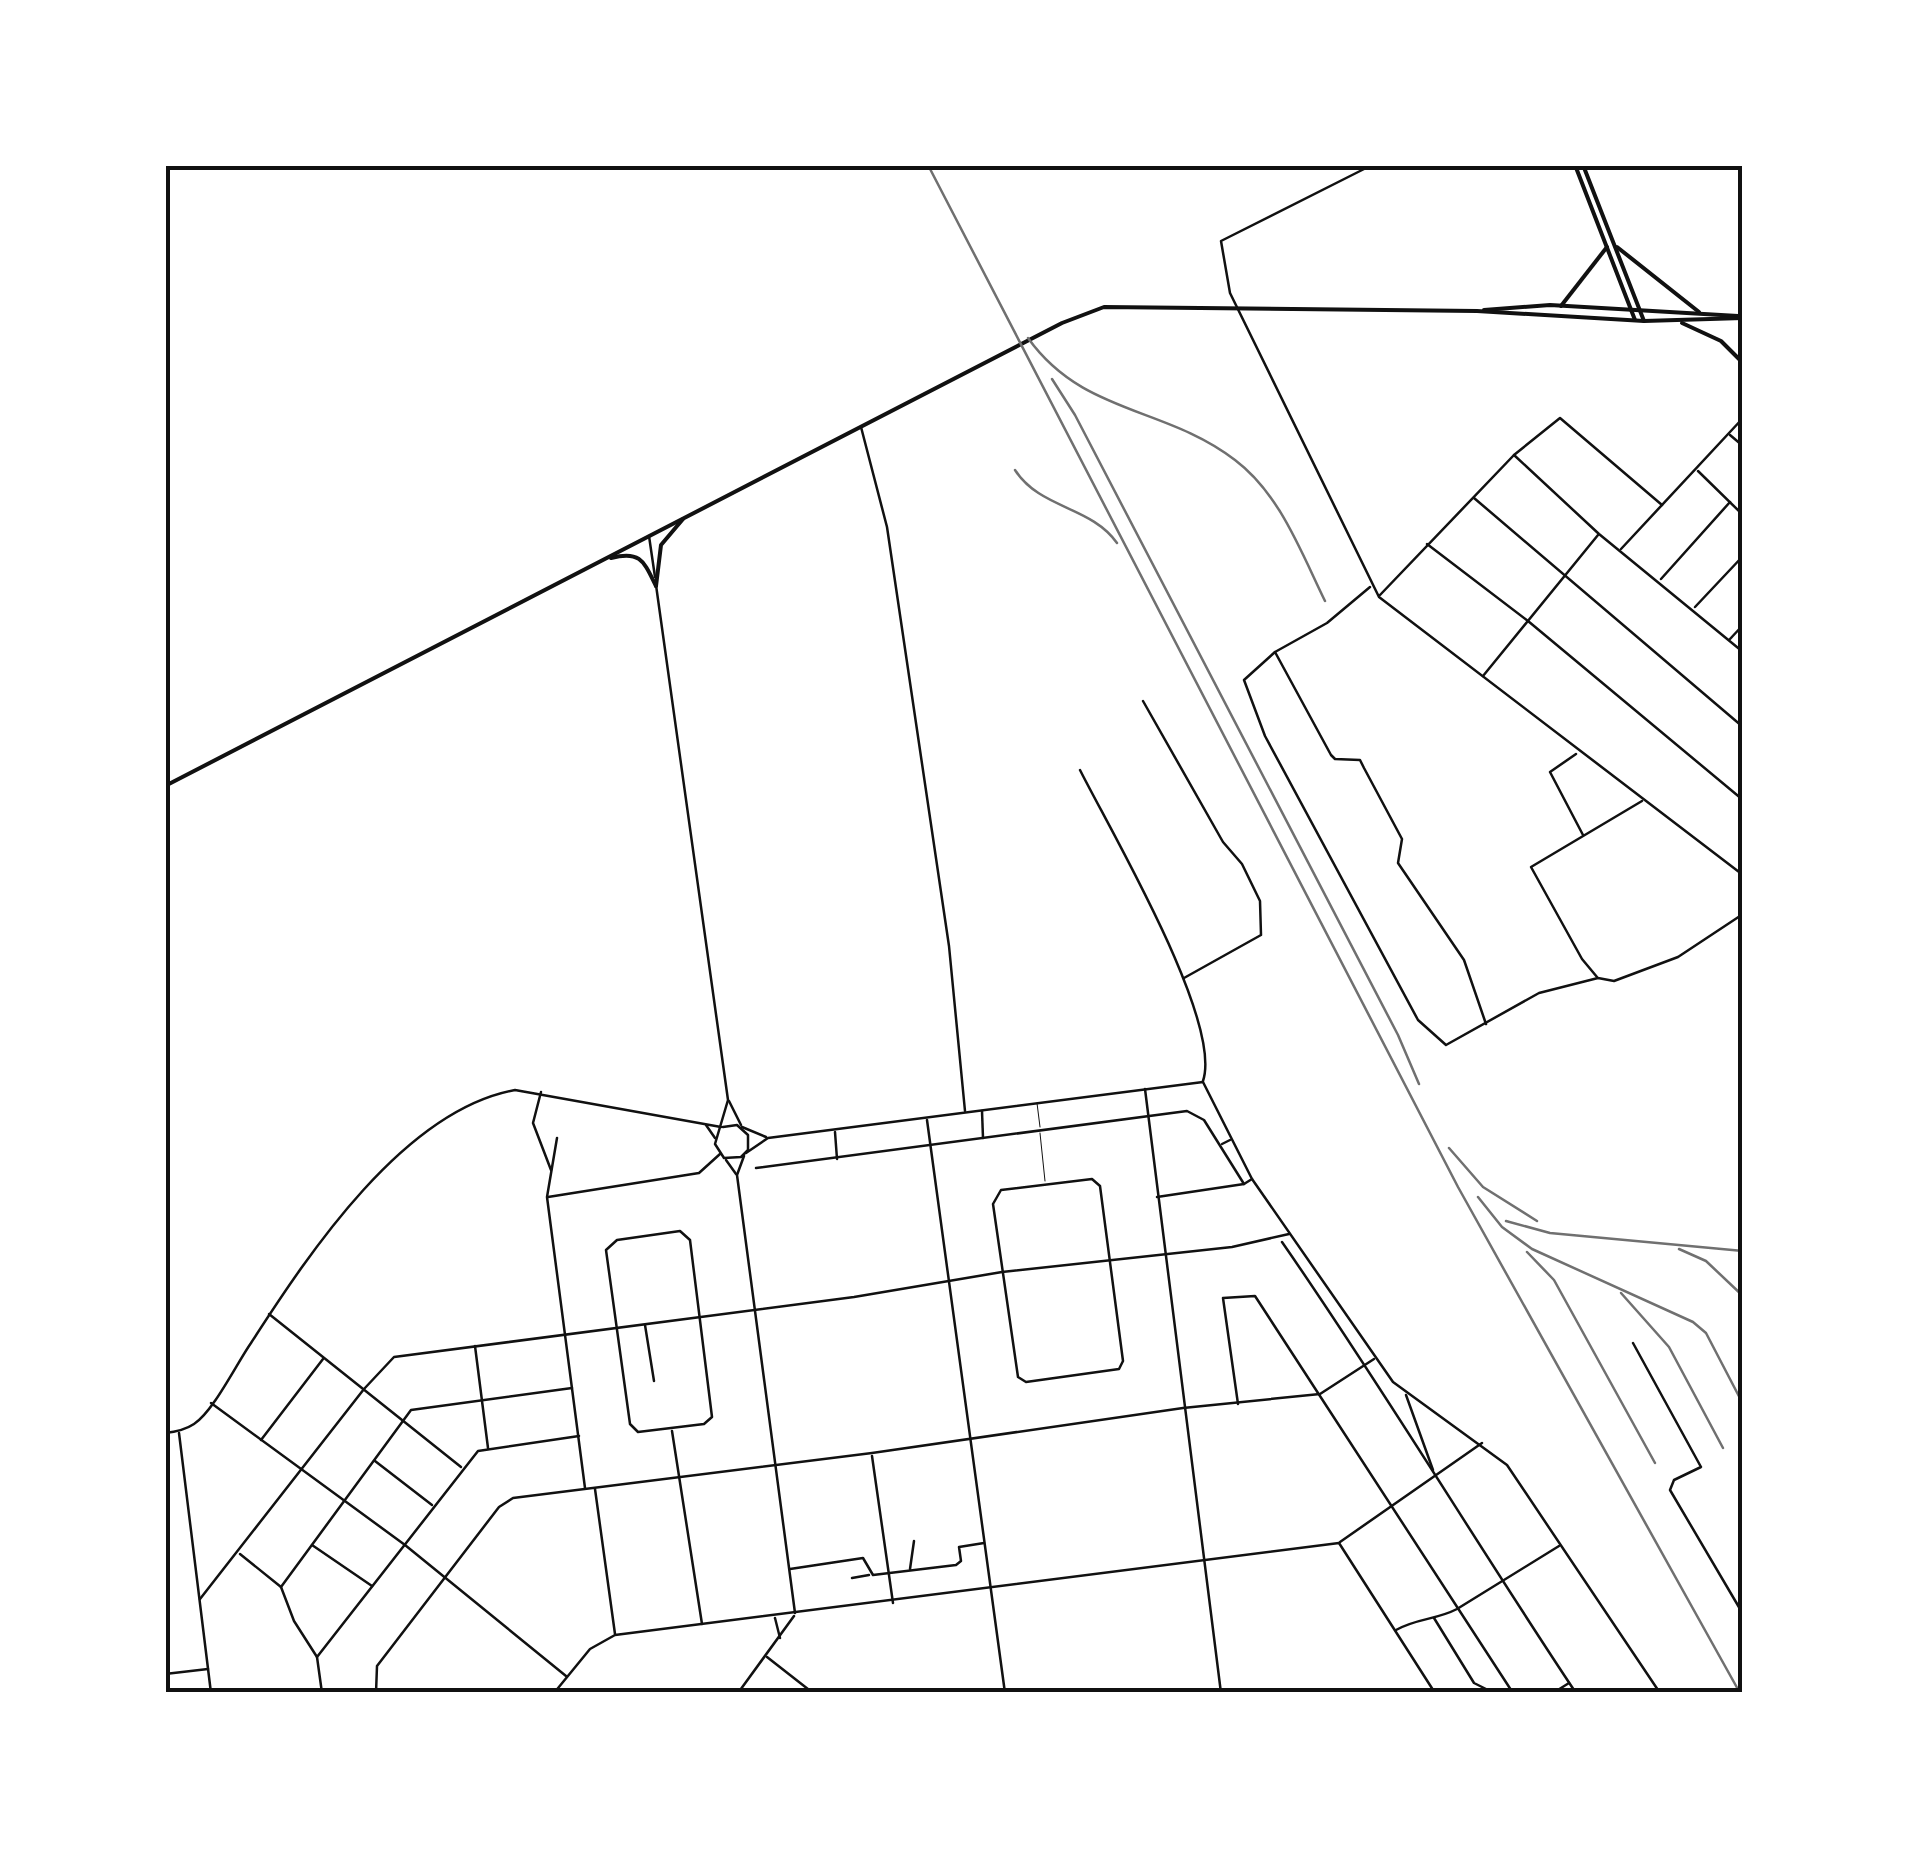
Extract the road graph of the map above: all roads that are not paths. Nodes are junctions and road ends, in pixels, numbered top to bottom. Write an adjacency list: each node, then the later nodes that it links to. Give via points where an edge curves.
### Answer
1 (1372, 165): 7 (street, via 1222,241)
2 (1575, 165): 5 (main road)
3 (1583, 165): 4 (main road)
4 (1614, 245): 9 (main road); 11 (main road)
5 (1607, 247): 6 (main road); 8 (main road)
6 (1561, 306): 8 (main road); 10 (main road)
7 (1238, 308): 10 (main road); 18 (main road, via 1104,308); 37 (street)
8 (1633, 308): 9 (main road); 13 (main road)
9 (1641, 309): 11 (main road); 14 (main road)
10 (1477, 311): 13 (main road)
11 (1699, 312): 12 (main road)
12 (1743, 317): 15 (main road)
13 (1635, 320): 14 (main road)
14 (1644, 321): 15 (main road)
15 (1678, 321): 16 (main road, via 1721,341)
16 (1743, 363)
17 (1743, 418): 19 (street)
18 (861, 426): 26 (main road); 65 (street, via 887,527 949,946)
19 (1729, 434): 20 (street); 22 (street)
20 (1743, 446)
21 (1514, 455): 23 (street); 25 (street, via 1560,418); 29 (street)
22 (1696, 469): 24 (street); 25 (street)
23 (1472, 497): 30 (street); 34 (street)
24 (1730, 502): 27 (street); 35 (street)
25 (1662, 505): 31 (street)
26 (686, 516): 28 (main road); 36 (main road, via 662,546)
27 (1743, 516)
28 (649, 534): 33 (main road); 36 (street)
29 (1599, 534): 31 (street); 34 (street)
30 (1427, 544): 38 (street); 40 (street)
31 (1620, 550): 35 (street)
32 (1743, 556): 39 (street)
33 (603, 560): 36 (main road, via 636,554 646,560); 50 (main road)
34 (1564, 576): 40 (street); 47 (street)
35 (1660, 580): 39 (street)
36 (656, 586): 62 (street)
37 (1370, 587): 38 (street); 43 (street)
38 (1378, 596): 45 (street)
39 (1694, 608): 42 (street)
40 (1528, 621): 45 (street); 51 (street)
41 (1743, 625): 42 (street)
42 (1729, 640): 44 (street)
43 (1275, 652): 58 (street, via 1331,754 1360,760 1402,839 1398,862 1464,960); 58 (street, via 1244,680 1265,736 1418,1020 1446,1046)
44 (1743, 652)
45 (1483, 676): 48 (street)
46 (1143, 701): 56 (street, via 1260,901 1261,935)
47 (1743, 727)
48 (1578, 752): 52 (street); 53 (street, via 1550,772)
49 (1080, 770): 56 (street)
50 (165, 786)
51 (1743, 800)
52 (1642, 801): 53 (street); 54 (street)
53 (1583, 836): 57 (street, via 1531,867)
54 (1743, 875)
55 (1743, 914): 57 (street, via 1678,957 1614,981)
56 (1184, 978): 59 (street, via 1205,1057)
57 (1598, 978): 58 (street, via 1540,993)
58 (1486, 1025)
59 (1203, 1082): 60 (street); 77 (street)
60 (1145, 1086): 63 (street); 67 (street)
61 (541, 1092): 68 (street); 84 (street, via 532,1122); 98 (street, via 490,1095 442,1122 348,1206)
62 (728, 1100): 69 (street); 70 (street)
63 (1037, 1102): 64 (street); 72 (lane)
64 (982, 1110): 65 (street); 76 (street)
65 (965, 1112): 66 (street)
66 (927, 1118): 71 (street); 79 (street)
67 (1147, 1118): 72 (street); 78 (street, via 1198,1114); 90 (street)
68 (705, 1124): 69 (street); 74 (street)
69 (723, 1127): 70 (street); 74 (street)
70 (742, 1127): 75 (street); 80 (street, via 750,1140)
71 (835, 1129): 75 (street); 82 (street)
72 (1040, 1132): 76 (street); 87 (lane)
73 (558, 1138): 84 (street)
74 (715, 1138): 81 (street)
75 (768, 1138): 80 (street)
76 (983, 1140): 79 (street)
77 (1230, 1140): 78 (street); 86 (street)
78 (1220, 1145): 88 (street)
79 (932, 1146): 82 (street); 96 (street)
80 (745, 1154): 81 (street); 85 (street)
81 (722, 1156): 85 (street); 89 (street, via 700,1173)
82 (837, 1160): 83 (street)
83 (756, 1168)
84 (552, 1171): 89 (street)
85 (737, 1175): 97 (street)
86 (1252, 1179): 88 (street); 91 (street)
87 (1046, 1184): 94 (street, via 1092,1179 1100,1186); 95 (street, via 1002,1190 993,1204)
88 (1244, 1184): 90 (street)
89 (547, 1197): 102 (street)
90 (1156, 1197): 93 (street)
91 (1289, 1234): 92 (street); 106 (street)
92 (1281, 1239): 93 (street); 107 (street)
93 (1164, 1256): 94 (street); 116 (street)
94 (1110, 1264): 95 (street); 95 (street, via 1119,1369 1026,1382 1018,1378)
95 (1002, 1272): 96 (street)
96 (947, 1281): 97 (street); 122 (street)
97 (754, 1310): 99 (street); 128 (street)
98 (269, 1314): 105 (street); 114 (street)
99 (701, 1316): 100 (street); 101 (street, via 686,1233 633,1237 614,1240 606,1250); 118 (street, via 712,1417)
100 (645, 1324): 101 (street); 108 (street)
101 (617, 1328): 102 (street); 118 (street, via 632,1427)
102 (566, 1335): 104 (street); 109 (street)
103 (1633, 1343): 162 (street, via 1701,1467 1674,1480 1670,1490)
104 (476, 1346): 110 (street, via 394,1357); 113 (street)
105 (324, 1357): 110 (street); 123 (street)
106 (1376, 1358): 107 (street); 112 (street)
107 (1366, 1363): 111 (street); 131 (street)
108 (654, 1381)
109 (572, 1388): 113 (street); 121 (street)
110 (364, 1389): 117 (street); 130 (street)
111 (1320, 1394): 115 (street); 115 (street, via 1255,1296 1246,1294 1223,1298); 137 (street)
112 (1406, 1395): 124 (street); 131 (street)
113 (482, 1399): 117 (street, via 411,1410); 125 (street)
114 (211, 1403): 119 (street, via 197,1423); 123 (street)
115 (1238, 1404): 116 (street)
116 (1183, 1408): 122 (street); 147 (street)
117 (402, 1421): 127 (street); 129 (street)
118 (672, 1429): 132 (street)
119 (179, 1431): 120 (street); 158 (street)
120 (165, 1433)
121 (578, 1436): 125 (street); 134 (street)
122 (969, 1438): 126 (street); 140 (street)
123 (261, 1440): 130 (street)
124 (1482, 1443): 131 (street); 144 (street, via 1506,1465)
125 (488, 1449): 129 (street)
126 (872, 1453): 128 (street); 150 (street)
127 (373, 1459): 135 (street); 136 (street)
128 (776, 1465): 132 (street); 148 (street)
129 (463, 1468): 136 (street)
130 (303, 1472): 135 (street); 146 (street)
131 (1435, 1476): 137 (street); 154 (street)
132 (680, 1478): 133 (street); 165 (street)
133 (595, 1489): 134 (street); 167 (street)
134 (585, 1490): 152 (street, via 506,1501)
135 (342, 1500): 142 (street); 143 (street)
136 (434, 1506): 143 (street)
137 (1393, 1508): 141 (street); 160 (street)
138 (1312, 1538): 145 (street)
139 (914, 1541): 149 (street)
140 (984, 1543): 149 (street, via 959,1547 958,1564); 157 (street)
141 (1338, 1543): 145 (street); 166 (street)
142 (311, 1544): 155 (street); 156 (street)
143 (406, 1545): 152 (street); 155 (street)
144 (1560, 1545): 154 (street); 188 (street)
145 (1314, 1546): 147 (street)
146 (239, 1553): 156 (street); 158 (street)
147 (1203, 1560): 157 (street); 182 (street)
148 (789, 1569): 151 (street, via 863,1558); 161 (street)
149 (910, 1570): 150 (street)
150 (889, 1573): 151 (street); 159 (street)
151 (870, 1575): 153 (street)
152 (444, 1576): 173 (street); 177 (street, via 377,1666)
153 (852, 1578)
154 (1502, 1580): 160 (street); 174 (street)
155 (372, 1586): 170 (street)
156 (281, 1587): 170 (street)
157 (990, 1590): 159 (street); 181 (street)
158 (199, 1600): 171 (street)
159 (893, 1602): 161 (street)
160 (1457, 1609): 164 (street); 185 (street)
161 (795, 1614): 163 (street); 168 (street)
162 (1743, 1614)
163 (773, 1616): 165 (street); 168 (street)
164 (1434, 1618): 166 (street, via 1417,1618); 184 (street, via 1474,1682)
165 (702, 1624): 167 (street)
166 (1396, 1630): 183 (street)
167 (615, 1635): 173 (street, via 596,1644)
168 (780, 1640): 169 (street)
169 (766, 1656): 179 (street); 180 (street)
170 (317, 1657): 176 (street)
171 (208, 1670): 172 (street); 175 (street)
172 (165, 1674)
173 (566, 1676): 178 (street)
174 (1569, 1683): 186 (street); 187 (street)
175 (211, 1693)
176 (322, 1693)
177 (376, 1693)
178 (554, 1693)
179 (738, 1693)
180 (813, 1693)
181 (1004, 1693)
182 (1221, 1693)
183 (1435, 1693)
184 (1494, 1693)
185 (1513, 1693)
186 (1553, 1693)
187 (1576, 1693)
188 (1660, 1693)

